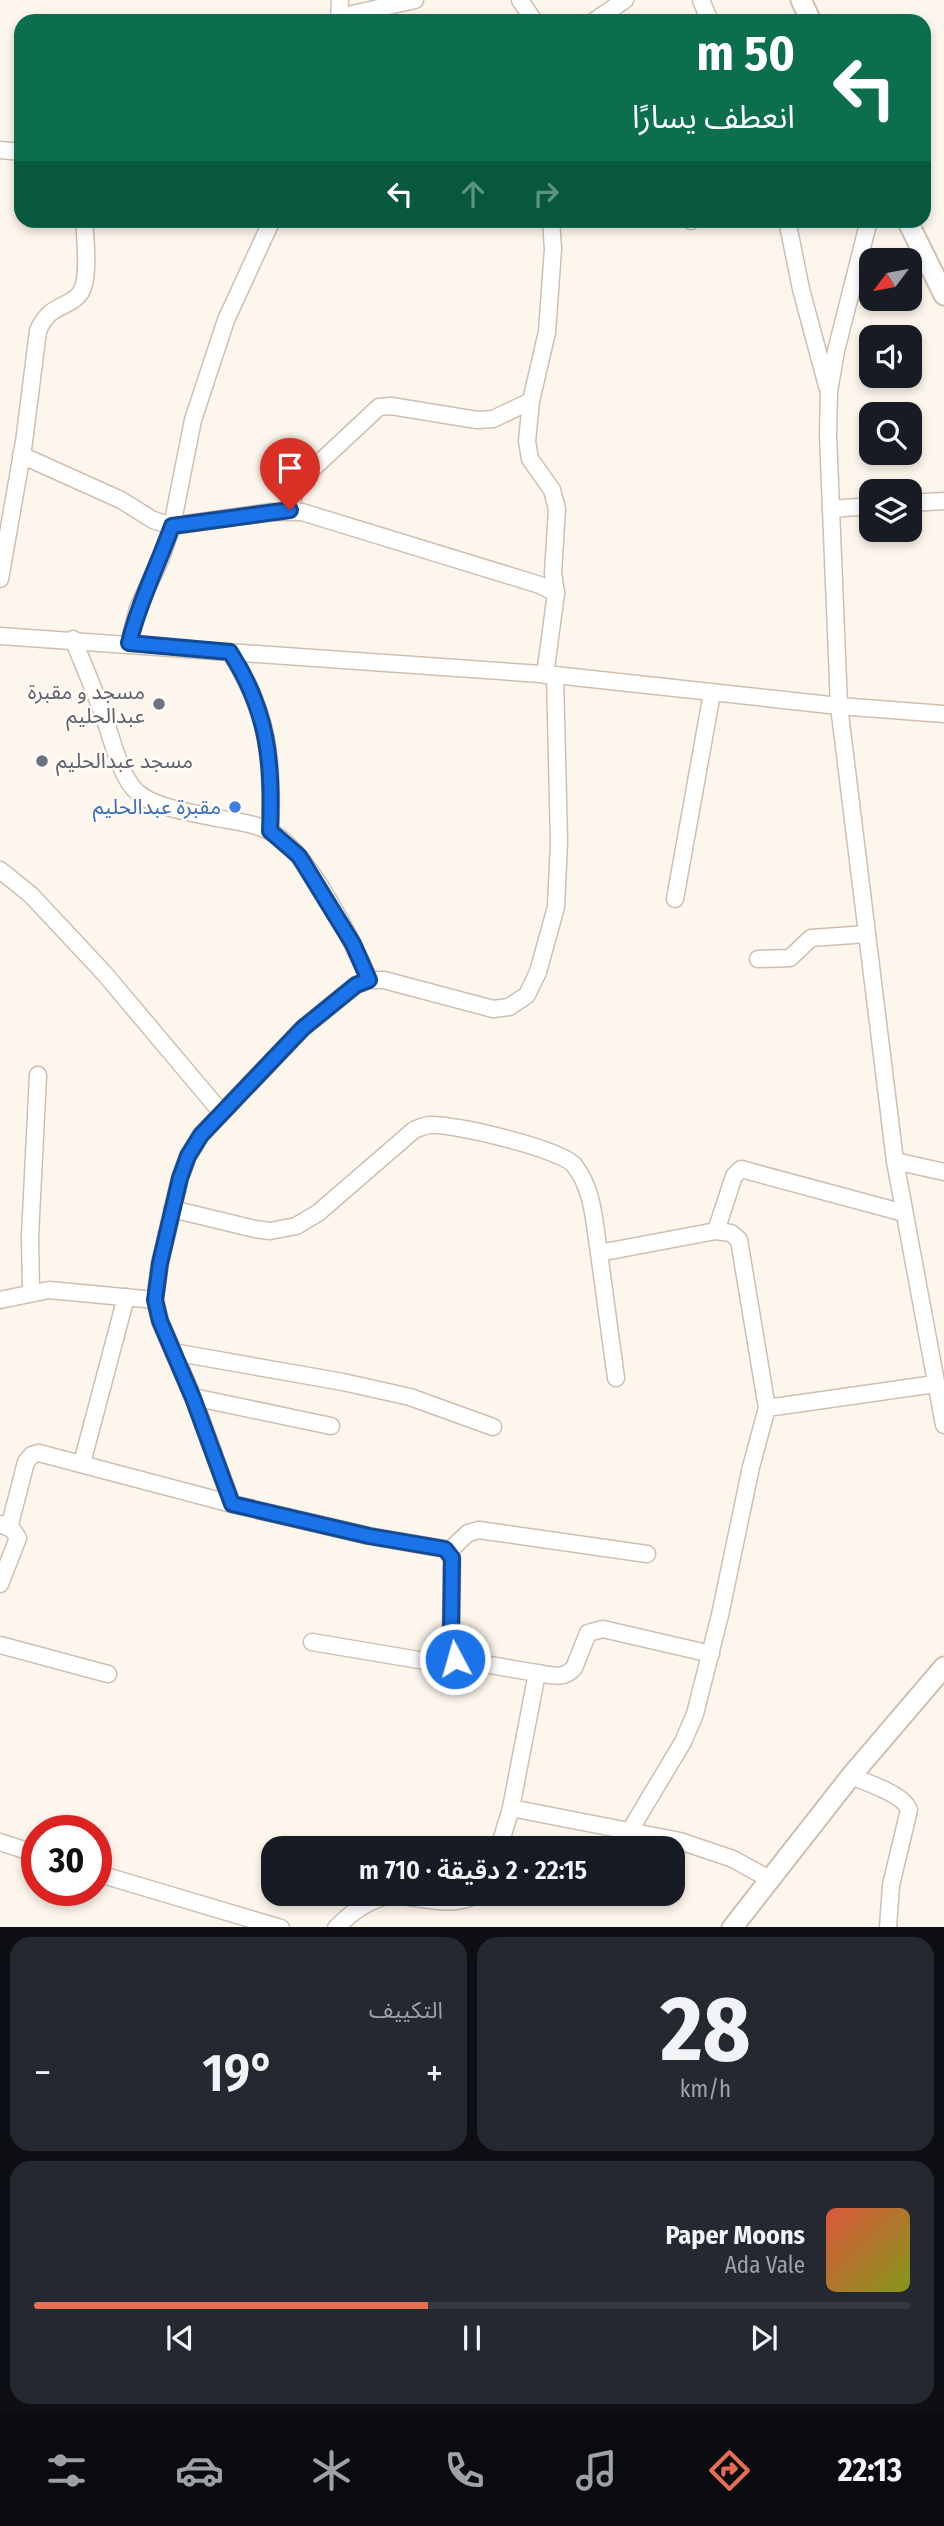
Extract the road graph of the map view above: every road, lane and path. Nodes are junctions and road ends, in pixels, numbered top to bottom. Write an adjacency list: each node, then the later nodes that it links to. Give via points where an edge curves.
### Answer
1 (415, 0): 3 (street)
2 (625, 0): 4 (street)
3 (359, 14)
4 (604, 14)
5 (85, 228): 14 (street, via 81,292 53,309 37,331)
6 (268, 228): 20 (street, via 226,320 193,419)
7 (552, 228): 13 (street, via 547,332)
8 (789, 228): 12 (street)
9 (867, 228): 12 (street)
10 (911, 228): 11 (street)
11 (944, 295)
12 (829, 391): 18 (street)
13 (531, 401): 19 (street, via 493,419 477,420 379,407 296,487); 22 (street, via 530,459 555,498)
14 (21, 455): 20 (street); 21 (street)
15 (944, 501): 16 (street)
16 (922, 502)
17 (859, 507): 18 (street)
18 (831, 509): 29 (street)
19 (290, 510): 20 (street); 22 (street, via 540,584)
20 (172, 526): 25 (street, via 138,608)
21 (0, 579)
22 (556, 593): 27 (street)
23 (0, 636): 24 (street)
24 (74, 639): 25 (street); 31 (street, via 123,770 136,792 192,813)
25 (129, 643): 26 (street)
26 (230, 652): 27 (street); 31 (street, via 247,678 262,718 272,787)
27 (550, 675): 28 (street); 36 (street, via 559,842 556,907 527,995 509,1007 493,1009)
28 (712, 693): 29 (street); 33 (street)
29 (839, 706): 30 (street); 34 (street)
30 (944, 714)
31 (270, 831): 36 (street, via 299,856 353,944)
32 (0, 870): 38 (street, via 32,895 86,954)
33 (675, 899)
34 (867, 934): 35 (street, via 811,938 790,958); 39 (street)
35 (758, 959)
36 (369, 980): 38 (street, via 356,985 303,1028)
37 (38, 1075): 45 (street)
38 (221, 1112): 41 (street, via 188,1156)
39 (895, 1161): 40 (street); 42 (street)
40 (944, 1172)
41 (172, 1209): 44 (street, via 255,1229 284,1230 318,1213 414,1130 441,1125 567,1158 590,1196); 48 (street)
42 (904, 1213): 43 (street, via 741,1169 734,1176); 51 (street)
43 (716, 1231): 44 (street); 53 (street, via 738,1240)
44 (599, 1253): 50 (street)
45 (31, 1292): 46 (street, via 68,1290); 47 (street)
46 (126, 1297): 48 (street); 57 (street)
47 (0, 1300)
48 (155, 1300): 49 (street)
49 (173, 1352): 52 (street); 56 (street, via 410,1397)
50 (616, 1377)
51 (935, 1384): 53 (street); 54 (street)
52 (193, 1398): 55 (street); 58 (street)
53 (767, 1408): 65 (street)
54 (944, 1425)
55 (331, 1426)
56 (494, 1427)
57 (82, 1463): 58 (street); 59 (street, via 32,1455)
58 (232, 1504): 60 (street)
59 (4, 1526): 62 (street, via 18,1538)
60 (448, 1552): 61 (street, via 468,1533 479,1530); 66 (street, via 452,1558)
61 (647, 1554)
62 (0, 1584)
63 (312, 1642): 66 (street, via 430,1662)
64 (0, 1645): 69 (street)
65 (710, 1654): 68 (street, via 603,1629 589,1633 570,1673); 72 (street, via 689,1730)
66 (455, 1659): 68 (street)
67 (944, 1667): 70 (street)
68 (537, 1673): 71 (street)
69 (108, 1674)
70 (851, 1776): 77 (street); 82 (street, via 908,1805 891,1885)
71 (511, 1808): 72 (street); 73 (street)
72 (629, 1832): 77 (street, via 706,1849)
73 (503, 1836)
74 (0, 1842): 75 (street)
75 (21, 1849)
76 (112, 1878): 79 (street)
77 (769, 1879): 81 (street)
78 (362, 1906): 80 (street)
79 (281, 1927)
80 (336, 1927)
81 (732, 1927)
82 (888, 1927)

